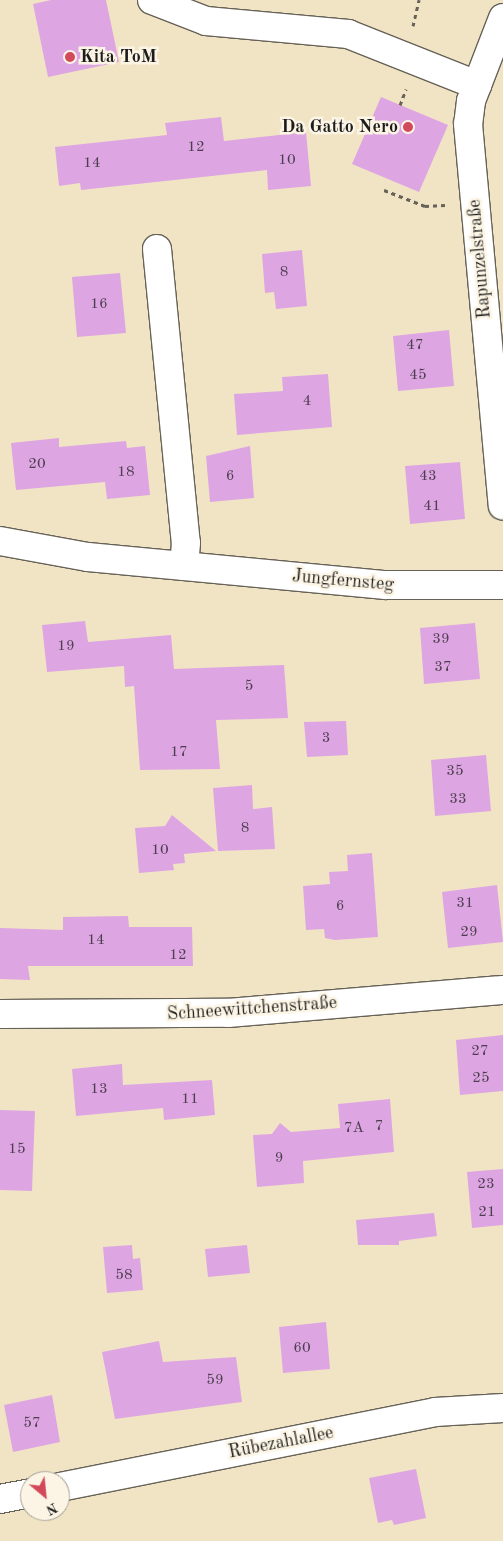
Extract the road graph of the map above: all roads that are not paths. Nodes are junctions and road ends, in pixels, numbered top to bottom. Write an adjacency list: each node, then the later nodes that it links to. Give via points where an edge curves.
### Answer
1 (152, 0): 3 (street, via 206,21 348,34)
2 (503, 18): 3 (street, Rapunzelstraße)
3 (477, 85): 5 (street, Rapunzelstraße, via 468,124)
4 (157, 250): 7 (street, via 186,543)
5 (503, 505)
6 (0, 541): 7 (street, Jungfernsteg)
7 (184, 566): 8 (street, Jungfernsteg, via 406,587)
8 (503, 586)
9 (503, 990): 10 (street, Schneewittchenstraße, via 228,1013)
10 (0, 1014)
11 (503, 1408): 12 (street, Rübezahlallee, via 435,1412)
12 (70, 1485)
13 (20, 1495): 14 (street)
14 (0, 1499)

